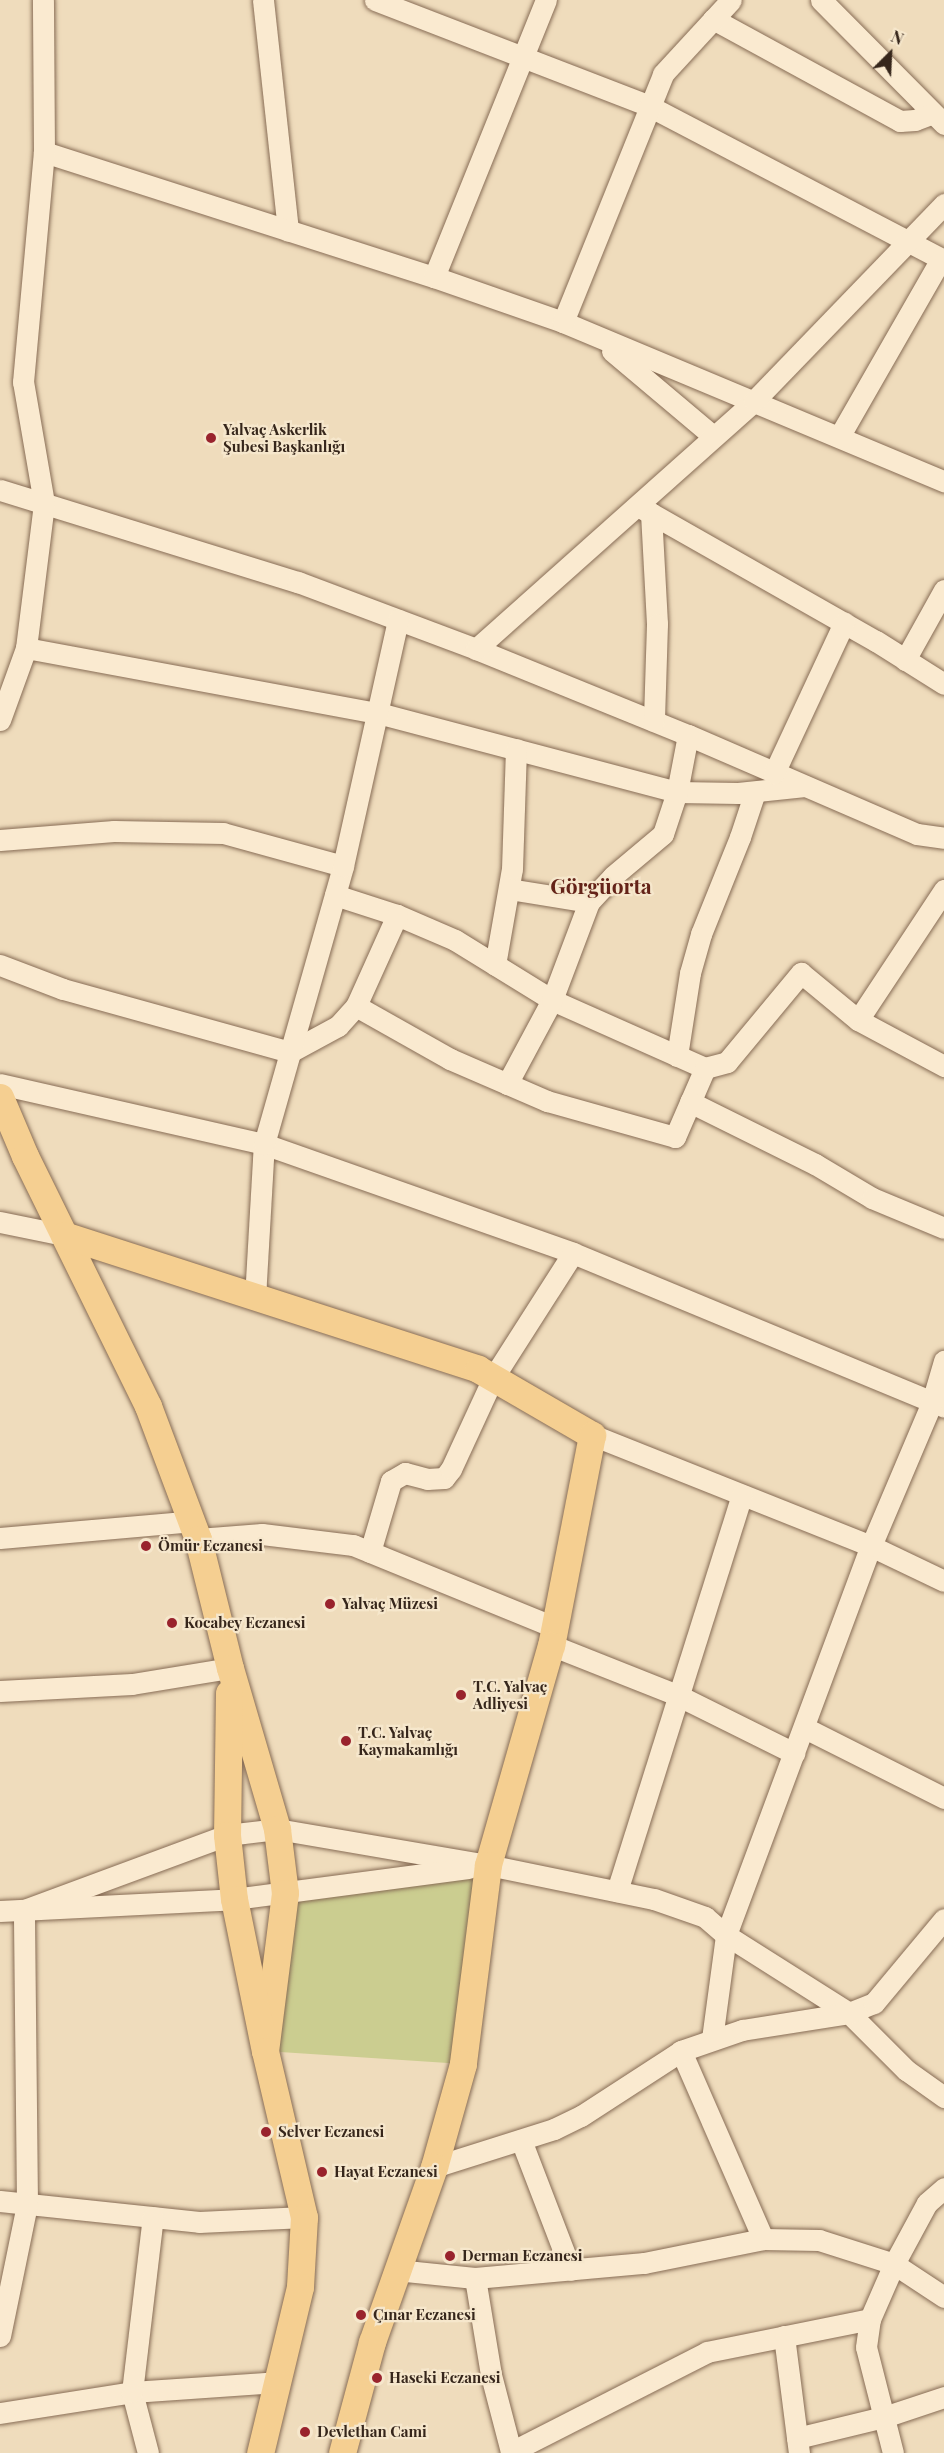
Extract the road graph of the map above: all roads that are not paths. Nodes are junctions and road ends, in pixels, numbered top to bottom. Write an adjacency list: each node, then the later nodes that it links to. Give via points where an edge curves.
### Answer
1 (43, 0): 11 (street)
2 (263, 0): 13 (street)
3 (375, 0): 8 (street)
4 (546, 0): 8 (street)
5 (731, 0): 7 (street)
6 (821, 0): 10 (street)
7 (713, 19): 9 (street, via 663,74); 10 (street, via 900,121)
8 (522, 57): 9 (street); 16 (street)
9 (650, 106): 14 (street); 17 (street)
10 (939, 118)
11 (44, 152): 13 (street); 24 (street, via 23,382)
12 (944, 204): 14 (street)
13 (288, 231): 16 (street)
14 (907, 242): 15 (street); 19 (street)
15 (943, 260): 21 (street)
16 (434, 277): 17 (street)
17 (562, 322): 18 (street)
18 (598, 339): 19 (street); 20 (street)
19 (754, 401): 20 (street); 21 (street)
20 (713, 436): 25 (street)
21 (839, 436): 22 (street)
22 (944, 481)
23 (0, 490): 24 (street)
24 (44, 503): 27 (street, via 298,582); 29 (street)
25 (644, 509): 28 (street); 30 (street); 35 (street, via 657,624)
26 (944, 590): 31 (street)
27 (398, 620): 30 (street); 33 (street)
28 (844, 623): 31 (street); 38 (street)
29 (26, 648): 33 (street); 34 (street)
30 (476, 649): 35 (street)
31 (905, 660): 32 (street)
32 (944, 684)
33 (378, 713): 37 (street); 44 (street)
34 (0, 720)
35 (654, 721): 36 (street)
36 (688, 735): 38 (street); 40 (street)
37 (516, 749): 40 (street); 45 (street)
38 (774, 772): 39 (street)
39 (806, 786): 41 (street); 42 (street, via 917,834)
40 (677, 792): 41 (street); 48 (street, via 663,834 613,876)
41 (755, 792): 56 (street, via 701,934 690,973)
42 (944, 838)
43 (0, 840): 44 (street, via 114,831 223,833)
44 (343, 866): 47 (street)
45 (509, 889): 48 (street); 51 (street)
46 (944, 890): 54 (street)
47 (335, 895): 49 (street); 55 (street)
48 (590, 902): 52 (street)
49 (397, 915): 51 (street, via 455,940); 53 (street)
50 (0, 965): 55 (street, via 63,989)
51 (495, 965): 52 (street)
52 (552, 1000): 56 (street); 60 (street)
53 (356, 1006): 55 (street, via 338,1026); 60 (street, via 450,1059)
54 (858, 1020): 57 (street); 58 (street, via 801,973 727,1062)
55 (290, 1052): 64 (street)
56 (677, 1056): 58 (street)
57 (944, 1066)
58 (705, 1068): 62 (street)
59 (0, 1084): 64 (street)
60 (507, 1084): 62 (street, via 547,1101 675,1137)
61 (0, 1097): 65 (main road)
62 (690, 1102): 67 (street, via 815,1164 872,1198)
63 (0, 1120): 65 (main road)
64 (264, 1144): 69 (street); 70 (street)
65 (25, 1156): 68 (main road)
66 (0, 1222): 68 (street)
67 (944, 1227)
68 (64, 1235): 70 (main road); 76 (main road, via 148,1406)
69 (573, 1252): 72 (street); 73 (street)
70 (255, 1298): 72 (main road, via 478,1369)
71 (944, 1361): 73 (street)
72 (493, 1378): 74 (main road); 79 (street, via 444,1478 427,1479 405,1473 391,1481)
73 (938, 1405): 78 (street)
74 (592, 1435): 75 (street); 81 (main road)
75 (742, 1495): 78 (street); 84 (street)
76 (195, 1530): 77 (street); 79 (street, via 353,1545); 82 (main road)
77 (0, 1538)
78 (871, 1546): 80 (street); 85 (street)
79 (370, 1552): 81 (street)
80 (944, 1581)
81 (553, 1636): 84 (street); 90 (main road)
82 (230, 1668): 83 (street, via 132,1684); 88 (main road); 89 (main road)
83 (0, 1691)
84 (677, 1695): 86 (street); 91 (street)
85 (805, 1728): 86 (street); 87 (street)
86 (794, 1753): 97 (street)
87 (944, 1798)
88 (278, 1829): 89 (street); 90 (street); 92 (main road)
89 (226, 1835): 93 (main road); 94 (street)
90 (488, 1865): 91 (street); 92 (street); 104 (main road, via 463,2064)
91 (616, 1892): 97 (street, via 654,1899 705,1917)
92 (285, 1893): 93 (street); 100 (main road)
93 (234, 1899): 94 (street); 100 (main road)
94 (24, 1910): 95 (street); 107 (street)
95 (0, 1911)
96 (944, 1919): 98 (street, via 874,2003)
97 (726, 1935): 98 (street); 99 (street)
98 (849, 2013): 99 (street, via 742,2030); 102 (street, via 906,2070)
99 (712, 2039): 101 (street)
100 (265, 2051): 109 (main road)
101 (681, 2051): 103 (street, via 580,2116); 110 (street)
102 (944, 2097)
103 (521, 2140): 104 (street); 113 (street)
104 (434, 2167): 112 (main road)
105 (944, 2188): 111 (street, via 927,2203)
106 (0, 2201): 107 (street)
107 (27, 2204): 108 (street); 117 (street)
108 (153, 2217): 109 (street, via 199,2222); 120 (street)
109 (304, 2217): 119 (main road, via 300,2287)
110 (763, 2239): 111 (street, via 819,2240); 113 (street, via 644,2263)
111 (894, 2264): 115 (street); 116 (street)
112 (396, 2270): 114 (street); 127 (main road)
113 (571, 2270): 114 (street)
114 (475, 2277): 118 (street, via 491,2374 511,2452 707,2352)
115 (944, 2296)
116 (870, 2319): 118 (street); 123 (street, via 866,2347)
117 (0, 2336)
118 (784, 2336): 124 (street)
119 (277, 2382): 120 (street); 126 (main road)
120 (132, 2392): 122 (street); 125 (street)
121 (944, 2397): 123 (street)
122 (0, 2413)
123 (884, 2417): 124 (street); 128 (street)
124 (798, 2445)
125 (148, 2453)
126 (260, 2453)
127 (342, 2453)
128 (892, 2453)

